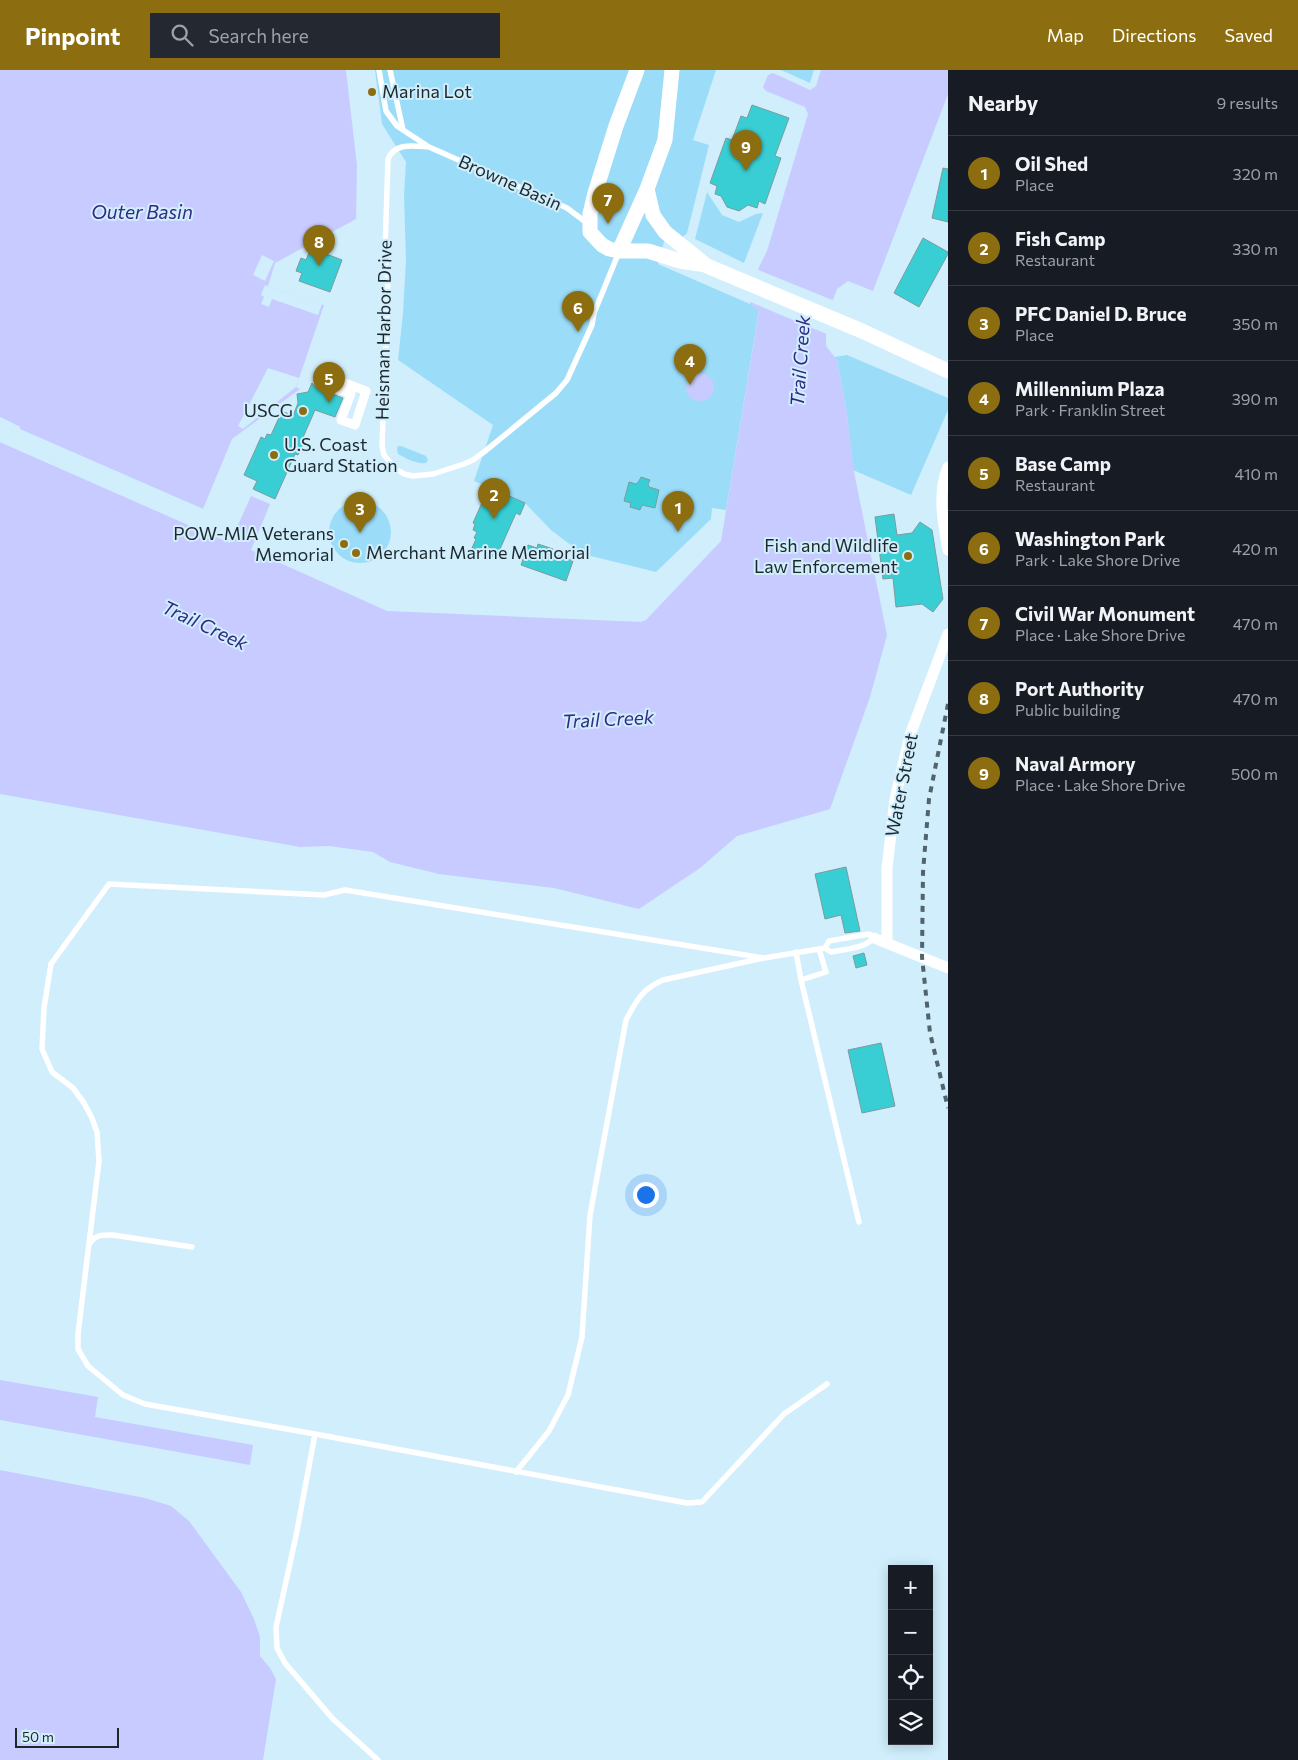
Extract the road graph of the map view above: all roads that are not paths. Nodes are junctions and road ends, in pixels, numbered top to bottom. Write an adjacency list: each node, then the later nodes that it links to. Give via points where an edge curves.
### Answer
1 (379, 70): 5 (lane, via 386,111)
2 (390, 70): 5 (lane)
3 (637, 70): 8 (street, via 595,193)
4 (672, 70): 7 (street, via 665,140)
5 (403, 130): 6 (lane)
6 (429, 147): 8 (lane, Browne Basin, via 567,208); 9 (lane, Heisman Harbor Drive, via 405,146 393,151 388,159 382,446 384,456 404,474 433,474 474,460 562,387 592,325)
7 (647, 189): 9 (street); 10 (street, via 653,215 665,232)
8 (589, 224): 9 (street, via 590,232 602,246)
9 (619, 251): 10 (street, via 648,252)
10 (707, 266): 11 (street)
11 (948, 371)
12 (341, 420): 12 (street, via 355,425 366,391 321,374 318,382 351,394)
13 (948, 467): 14 (street, via 942,480)
14 (948, 550)
15 (948, 634): 17 (street, Water Street, via 910,734 895,800 887,868)
16 (874, 938): 17 (street); 18 (lane, via 854,948 831,952); 18 (lane, via 869,934 829,941)
17 (887, 942): 21 (street)
18 (822, 948): 19 (lane); 22 (lane, via 826,972)
19 (796, 952): 20 (lane); 22 (lane)
20 (764, 958): 24 (lane, via 345,890 324,895 109,884 51,964 44,1008 42,1049 52,1072 73,1088 84,1103 97,1132 99,1161); 28 (lane, via 649,986 626,1020 590,1215 582,1337 568,1395 549,1431)
21 (948, 968)
22 (801, 980): 23 (lane)
23 (859, 1222)
24 (89, 1245): 25 (lane, via 102,1235 113,1235); 27 (lane, via 78,1349 88,1366 106,1382 123,1395 145,1404)
25 (192, 1247)
26 (826, 1384): 28 (lane, via 784,1414 702,1502 687,1503)
27 (315, 1434): 28 (lane); 29 (lane, via 276,1627 277,1648 285,1663 333,1719)
28 (516, 1472)
29 (378, 1760)

